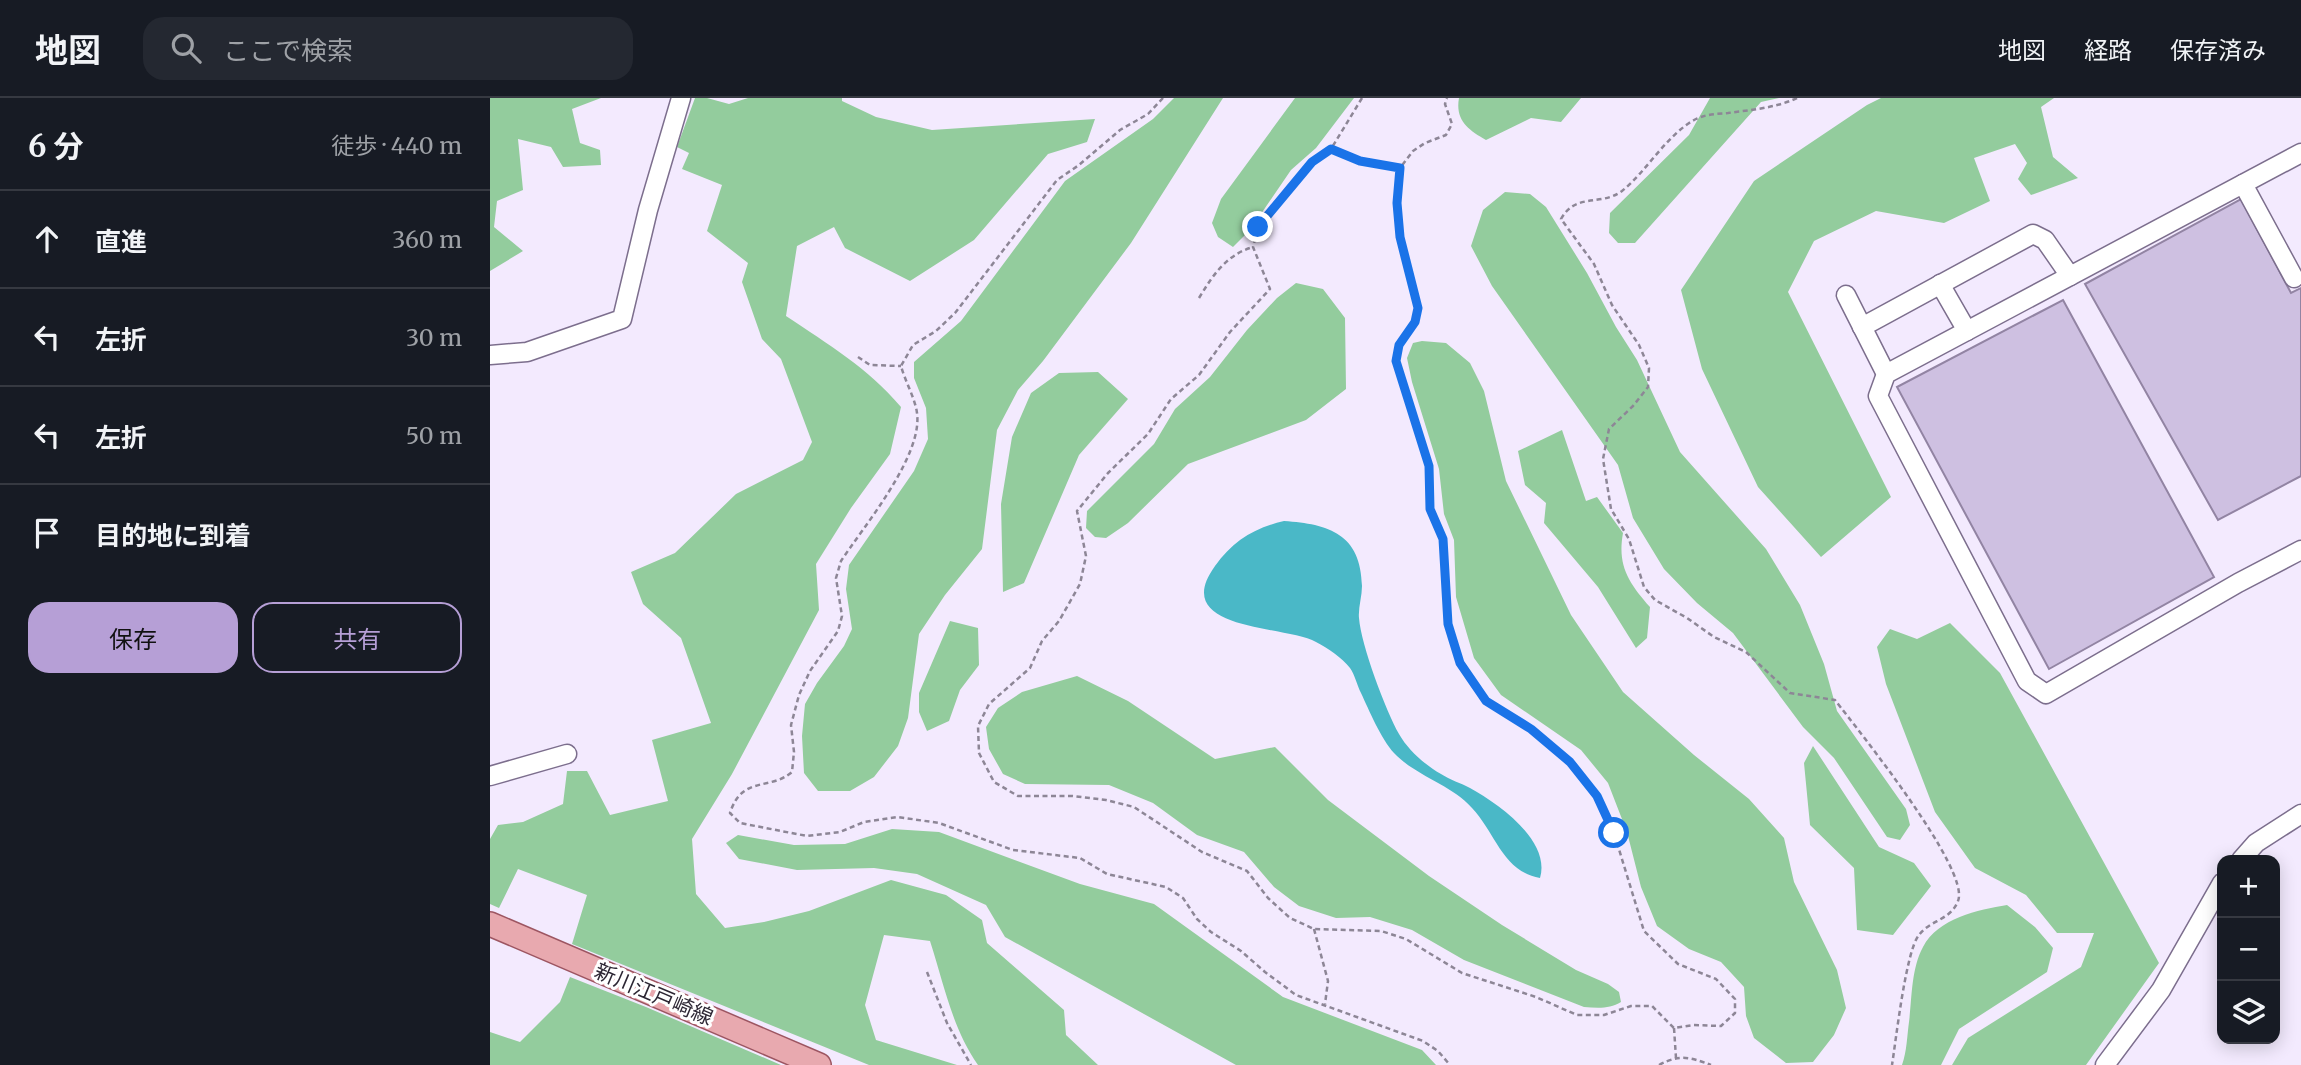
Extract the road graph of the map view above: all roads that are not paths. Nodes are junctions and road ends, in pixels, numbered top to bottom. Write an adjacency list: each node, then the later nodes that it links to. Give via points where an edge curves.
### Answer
1 (681, 98): 10 (street, via 622,319 527,352)
2 (2301, 153): 3 (street)
3 (2243, 184): 4 (street); 5 (street)
4 (2070, 276): 6 (street, via 2045,240 2033,234); 9 (street)
5 (2294, 278)
6 (1940, 284): 8 (street); 9 (street)
7 (1846, 295): 8 (street)
8 (1862, 327): 11 (street)
9 (1967, 331): 11 (street)
10 (490, 355)
11 (1886, 374): 12 (street, via 1878,396 2027,681 2046,694)
12 (2301, 551)
13 (567, 754): 14 (street)
14 (490, 776)
15 (2301, 814): 16 (street)
16 (2245, 855)
17 (2217, 892): 20 (street, via 2161,990)
18 (490, 924): 19 (main road, 新川江戸崎線)
19 (818, 1065)
20 (2105, 1065)

